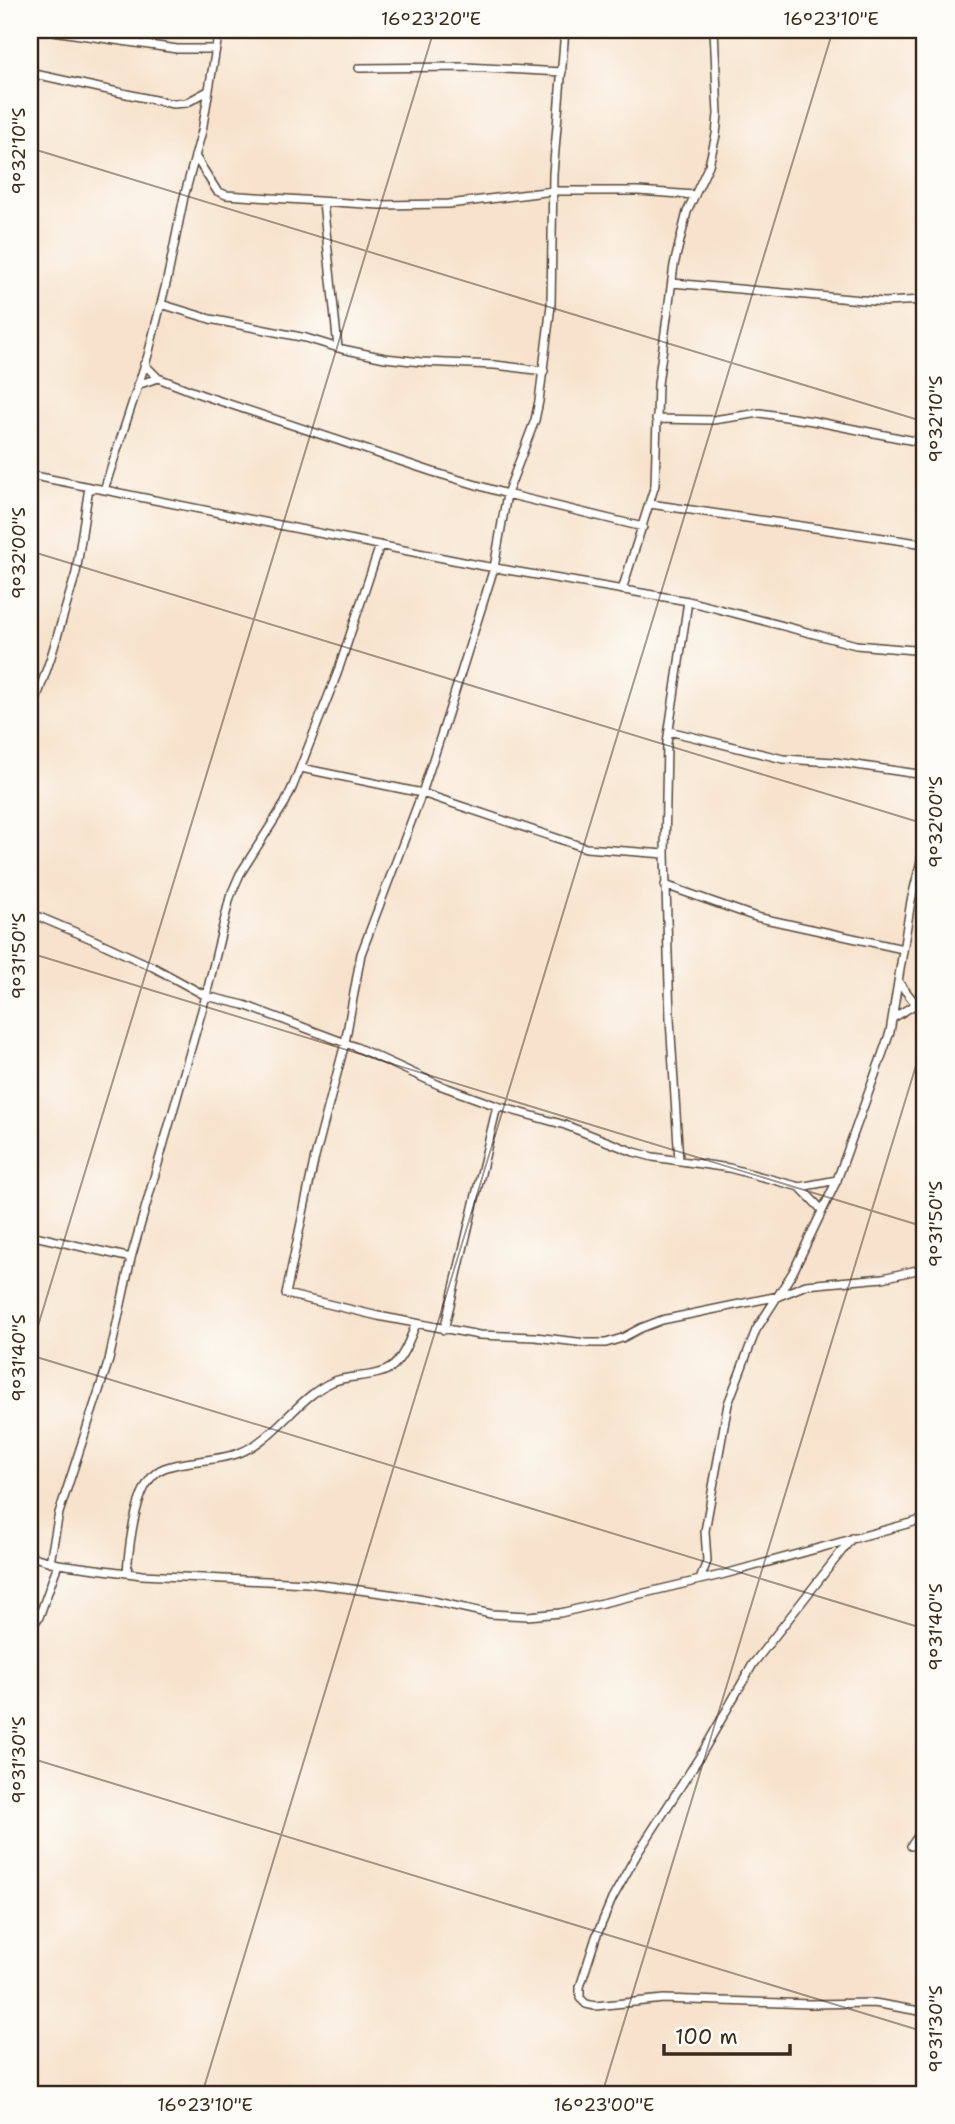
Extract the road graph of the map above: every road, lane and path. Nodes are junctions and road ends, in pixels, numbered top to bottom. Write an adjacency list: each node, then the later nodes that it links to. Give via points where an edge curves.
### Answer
1 (46, 30): 5 (street, via 177,49)
2 (219, 30): 5 (street)
3 (565, 30): 7 (street)
4 (714, 30): 12 (street, via 716,135)
5 (215, 49): 9 (street)
6 (359, 68): 7 (street)
7 (562, 72): 11 (street)
8 (30, 73): 9 (street, via 173,104 186,103)
9 (208, 91): 10 (street)
10 (195, 156): 13 (street, via 221,194); 16 (street)
11 (553, 191): 12 (street); 13 (street, via 449,204); 19 (street, via 551,305)
12 (695, 195): 14 (street, via 683,227)
13 (323, 202): 17 (street)
14 (672, 283): 15 (street, via 884,302); 22 (street)
15 (925, 300)
16 (161, 304): 17 (street); 18 (street)
17 (338, 348): 19 (street, via 411,362)
18 (145, 364): 20 (street); 21 (street)
19 (544, 371): 27 (street, via 535,420)
20 (158, 378): 21 (street); 27 (street)
21 (137, 384): 26 (street)
22 (656, 419): 23 (street, via 713,420 760,413); 28 (street, via 655,485)
23 (925, 443)
24 (30, 475): 25 (street)
25 (89, 487): 26 (street); 36 (street, via 75,573)
26 (104, 490): 31 (street)
27 (507, 494): 29 (street); 32 (street)
28 (650, 504): 29 (street); 30 (street)
29 (643, 527): 33 (street)
30 (925, 544)
31 (380, 545): 32 (street); 38 (street)
32 (494, 568): 33 (street); 40 (street)
33 (622, 590): 34 (street)
34 (688, 601): 35 (street, via 856,645); 37 (street)
35 (925, 651)
36 (30, 717)
37 (669, 731): 39 (street, via 783,759); 42 (street)
38 (300, 768): 40 (street); 48 (street, via 285,803 235,885)
39 (925, 775)
40 (422, 793): 42 (street, via 586,848); 52 (street, via 361,954)
41 (925, 845): 43 (street)
42 (666, 854): 44 (street)
43 (923, 863): 46 (street)
44 (666, 885): 46 (street, via 756,917); 54 (street)
45 (30, 914): 48 (street, via 106,945)
46 (903, 949): 47 (street)
47 (900, 983): 49 (street); 51 (street)
48 (206, 996): 52 (street, via 244,1005); 59 (street)
49 (916, 1004): 50 (street); 51 (street)
50 (925, 1006)
51 (893, 1018): 55 (street)
52 (345, 1043): 53 (street); 62 (street, via 286,1294)
53 (497, 1106): 54 (street, via 565,1125 634,1152); 63 (street)
54 (679, 1161): 56 (street, via 729,1168)
55 (837, 1180): 56 (street); 57 (street)
56 (800, 1187): 57 (street)
57 (822, 1210): 61 (street)
58 (30, 1235): 59 (street)
59 (131, 1258): 68 (street, via 109,1360 59,1513)
60 (925, 1268): 61 (street, via 883,1278 806,1285)
61 (779, 1296): 63 (street, via 663,1320 606,1343); 67 (street, via 755,1330 728,1404 705,1531)
62 (416, 1324): 63 (street); 69 (street, via 392,1367 331,1383 243,1452 158,1472 132,1523)
63 (444, 1330)
64 (925, 1519): 65 (street)
65 (852, 1538): 70 (street); 75 (street, via 753,1664 637,1854 596,1937 580,1998 595,2006 664,1999 874,2003)
66 (30, 1556): 68 (street)
67 (707, 1561): 70 (street); 71 (street)
68 (54, 1563): 69 (street); 72 (street, via 39,1617)
69 (127, 1572): 71 (street, via 307,1583 528,1616 560,1613)
70 (721, 1575): 71 (street)
71 (700, 1580)
72 (30, 1629)
73 (925, 1803): 74 (street, via 918,1836)
74 (911, 1846)
75 (925, 2012)

